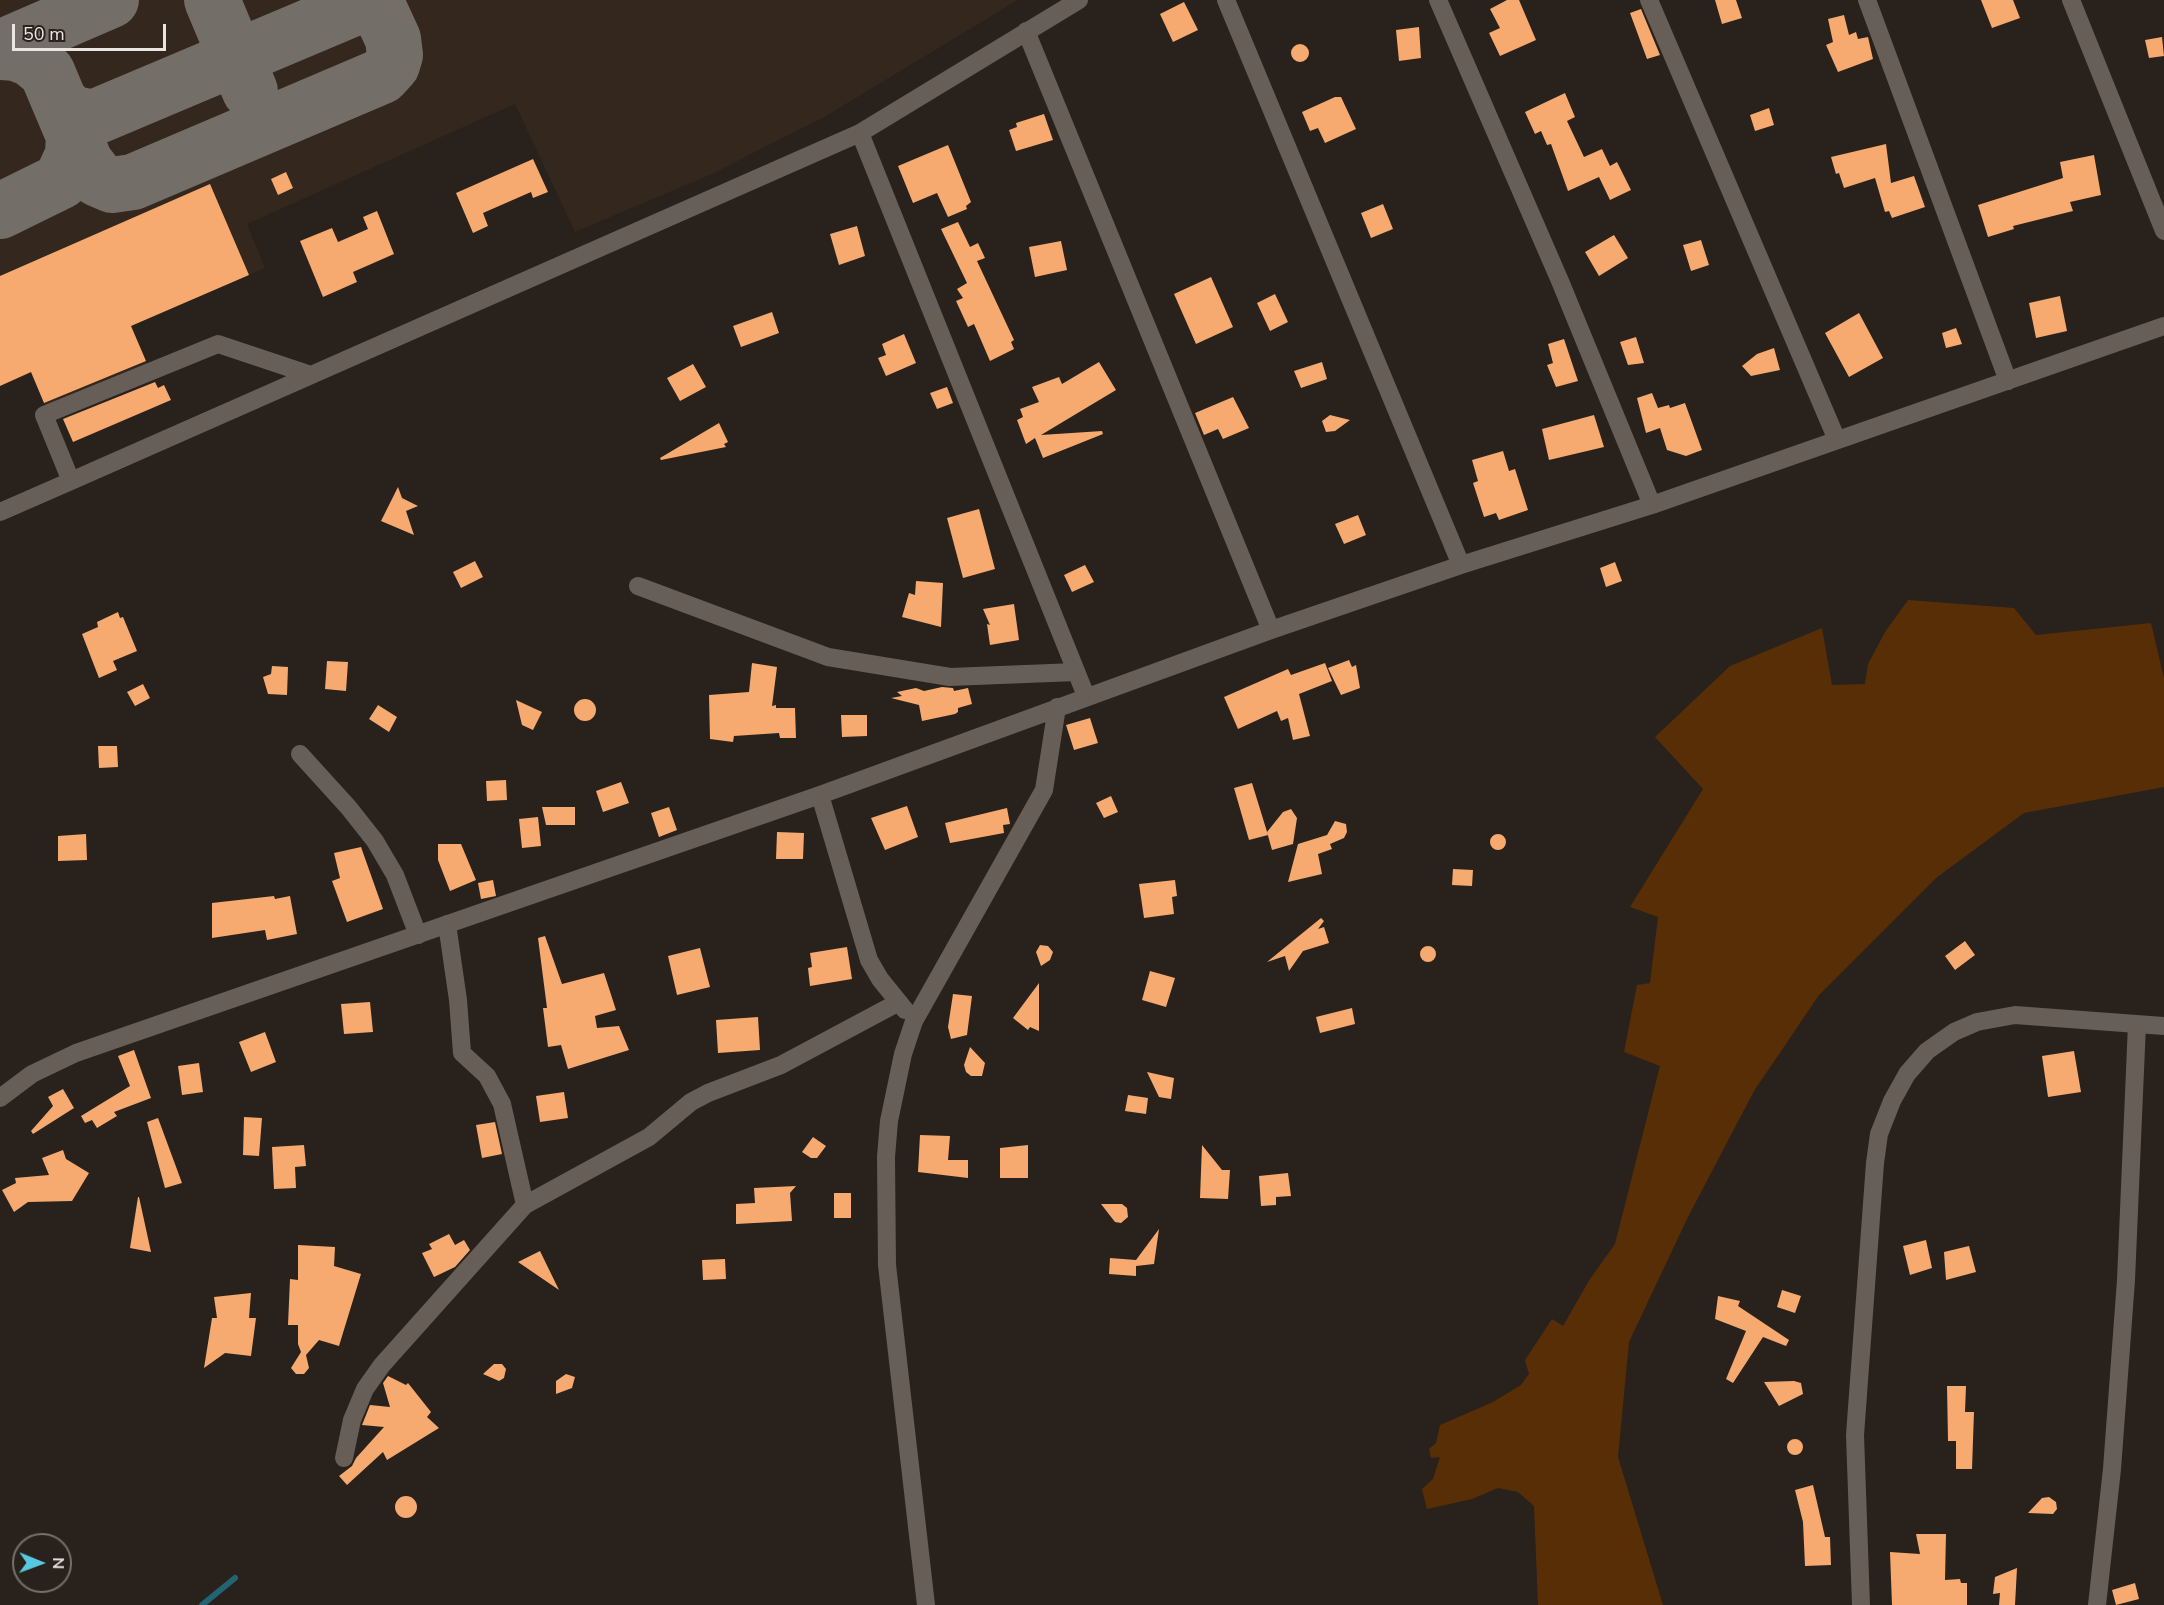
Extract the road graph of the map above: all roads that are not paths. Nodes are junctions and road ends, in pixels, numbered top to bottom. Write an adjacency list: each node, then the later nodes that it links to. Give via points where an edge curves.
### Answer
1 (1079, 0): 7 (street)
2 (1226, 0): 17 (street)
3 (1438, 0): 15 (street)
4 (1649, 0): 13 (street)
5 (1868, 0): 12 (street)
6 (2071, 0): 9 (street)
7 (1026, 31): 8 (street); 19 (street)
8 (860, 133): 11 (street); 20 (street)
9 (2164, 231)
10 (2164, 326): 12 (street)
11 (311, 375): 14 (street); 14 (street, via 218,344 44,415)
12 (2008, 381): 13 (street)
13 (1837, 440): 15 (street)
14 (71, 481): 16 (street)
15 (1652, 505): 17 (street)
16 (0, 512)
17 (1461, 565): 19 (street)
18 (638, 586): 20 (street, via 828,657 950,678)
19 (1271, 630): 21 (street)
20 (1076, 672): 21 (street)
21 (1086, 696): 22 (street)
22 (1057, 707): 24 (street); 28 (street, via 1044,789)
23 (300, 754): 26 (street, via 375,841 395,875)
24 (820, 795): 25 (street); 27 (street, via 869,960)
25 (447, 924): 26 (street); 32 (street, via 462,1053 487,1076 502,1104)
26 (418, 935): 31 (street, via 76,1053 32,1074)
27 (899, 1002): 28 (street); 32 (street, via 781,1065 691,1102 649,1137)
28 (914, 1020): 34 (street, via 889,1121 887,1265)
29 (2137, 1024): 30 (street); 35 (street, via 2015,1016 1977,1022 1927,1051 1907,1074 1892,1101 1879,1134 1875,1163 1855,1435); 36 (street, via 2126,1291)
30 (2164, 1026)
31 (0, 1098)
32 (525, 1204): 33 (street, via 382,1365 365,1389 352,1420)
33 (344, 1458)
34 (926, 1605)
35 (1861, 1605)
36 (2097, 1605)

